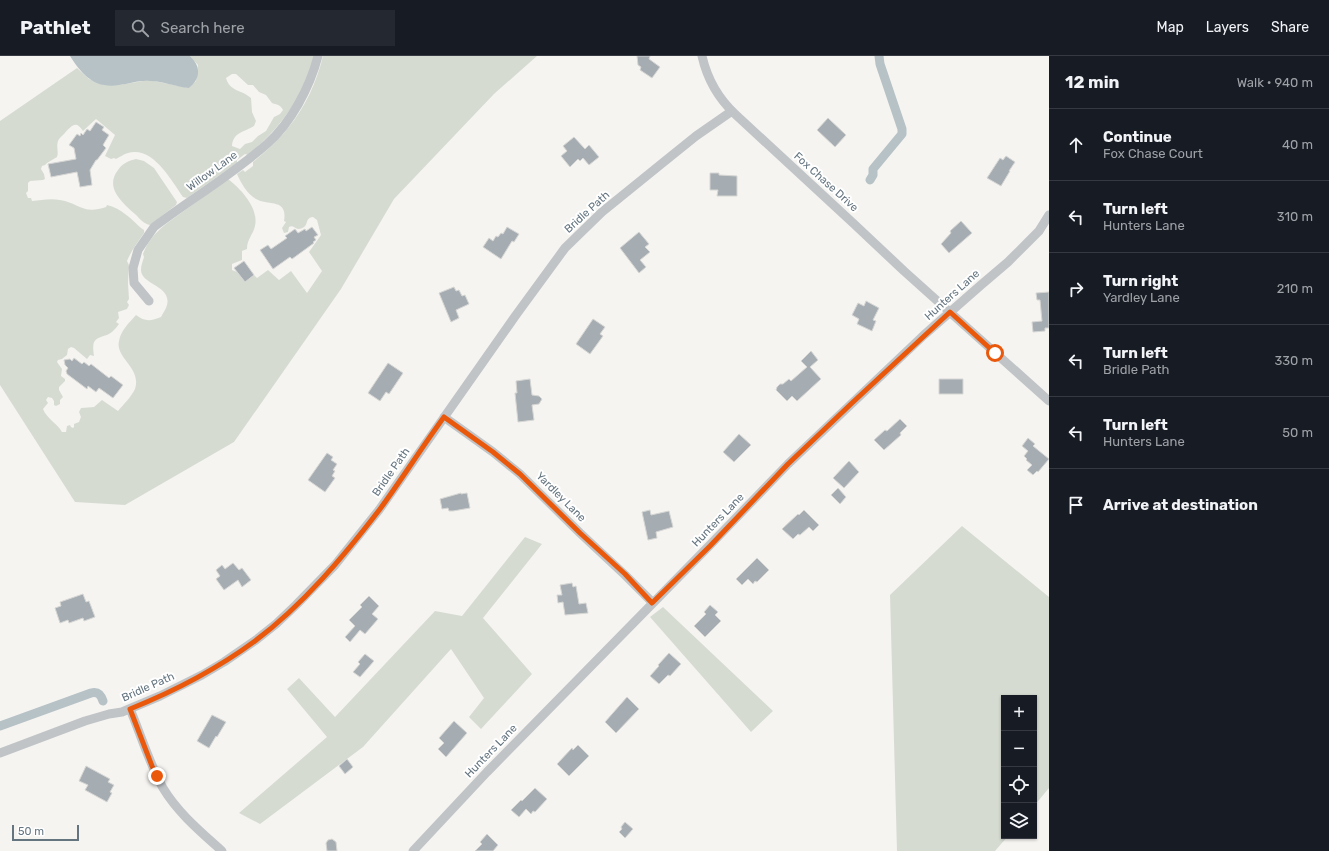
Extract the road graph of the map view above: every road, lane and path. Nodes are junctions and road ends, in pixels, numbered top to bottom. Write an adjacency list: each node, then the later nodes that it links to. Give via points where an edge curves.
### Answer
1 (318, 56): 5 (street, Willow Lane, via 303,95 289,120 268,144 232,173 154,227 138,250 133,268 134,283)
2 (702, 56): 3 (street, Fox Chase Drive, via 713,84)
3 (732, 111): 6 (street, Fox Chase Drive); 8 (street, Bridle Path, via 696,136 602,212 565,248)
4 (1049, 215): 6 (street, Hunters Lane, via 1039,231 1008,262)
5 (149, 301)
6 (950, 312): 7 (street, Fox Chase Drive); 9 (street, Hunters Lane, via 788,464)
7 (1049, 402)
8 (444, 417): 9 (street, Yardley Lane, via 520,474); 10 (street, Bridle Path, via 353,544 325,576 276,624 213,669)
9 (652, 603): 13 (street, Hunters Lane)
10 (130, 709): 11 (street, Bridle Path, via 86,721); 12 (street, via 152,766 164,789 189,821)
11 (0, 753)
12 (222, 851)
13 (413, 851)

